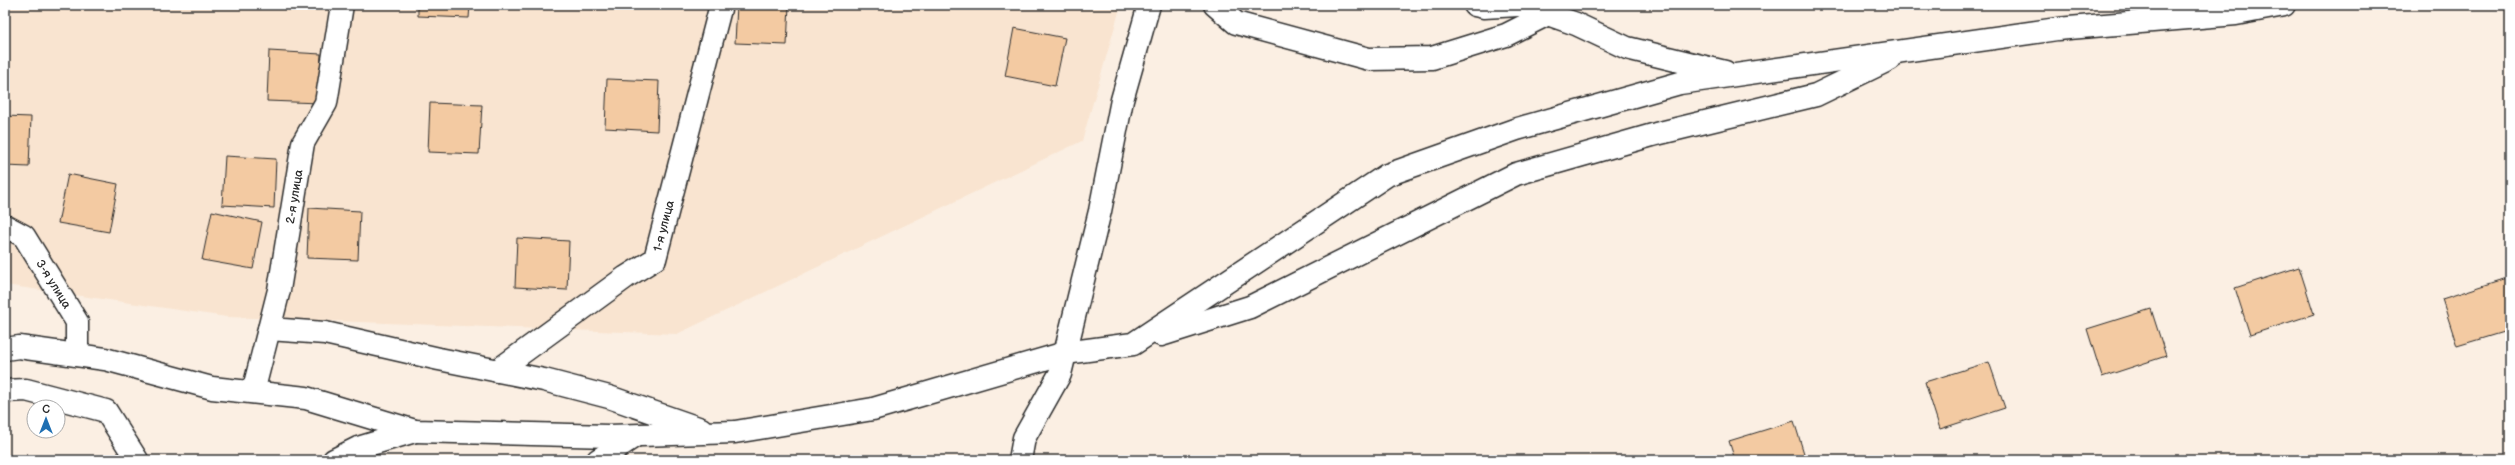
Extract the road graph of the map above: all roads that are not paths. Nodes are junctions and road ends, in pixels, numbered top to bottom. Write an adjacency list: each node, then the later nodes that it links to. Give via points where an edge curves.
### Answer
1 (342, 5): 13 (street, 2-я улица, via 326,103 303,142 279,290)
2 (722, 5): 18 (street, 1-я улица, via 655,259 626,277)
3 (1149, 5): 16 (street, via 1122,100 1100,211)
4 (1215, 5): 9 (street, via 1236,23 1369,59 1432,58 1506,35)
5 (1475, 5): 6 (street)
6 (1518, 5)
7 (1522, 5): 9 (street)
8 (2284, 5): 10 (street, via 2236,14 2057,29)
9 (1548, 14): 11 (street, via 1627,48)
10 (1908, 50): 11 (street); 14 (street, via 1816,95 1656,134 1516,174 1250,307)
11 (1736, 75): 14 (street, via 1680,83 1517,129 1386,175)
12 (5, 226): 17 (street, 3-я улица, via 24,236 77,322)
13 (269, 329): 18 (street, via 325,333); 20 (street, 2-я улица)
14 (1133, 344): 16 (street)
15 (5, 349): 17 (street, via 19,347)
16 (1065, 353): 22 (street, via 873,409 735,432); 27 (street, via 1060,374 1024,438)
17 (77, 355): 20 (street, via 105,359 212,388)
18 (497, 371): 22 (street, via 609,397)
19 (5, 391): 24 (street, via 26,390 106,411)
20 (253, 392): 21 (street, via 306,398)
21 (415, 430): 23 (street); 25 (street, via 358,448)
22 (714, 433): 23 (street)
23 (635, 436): 26 (street)
24 (137, 460)
25 (334, 460)
26 (598, 460)
27 (1020, 460)

